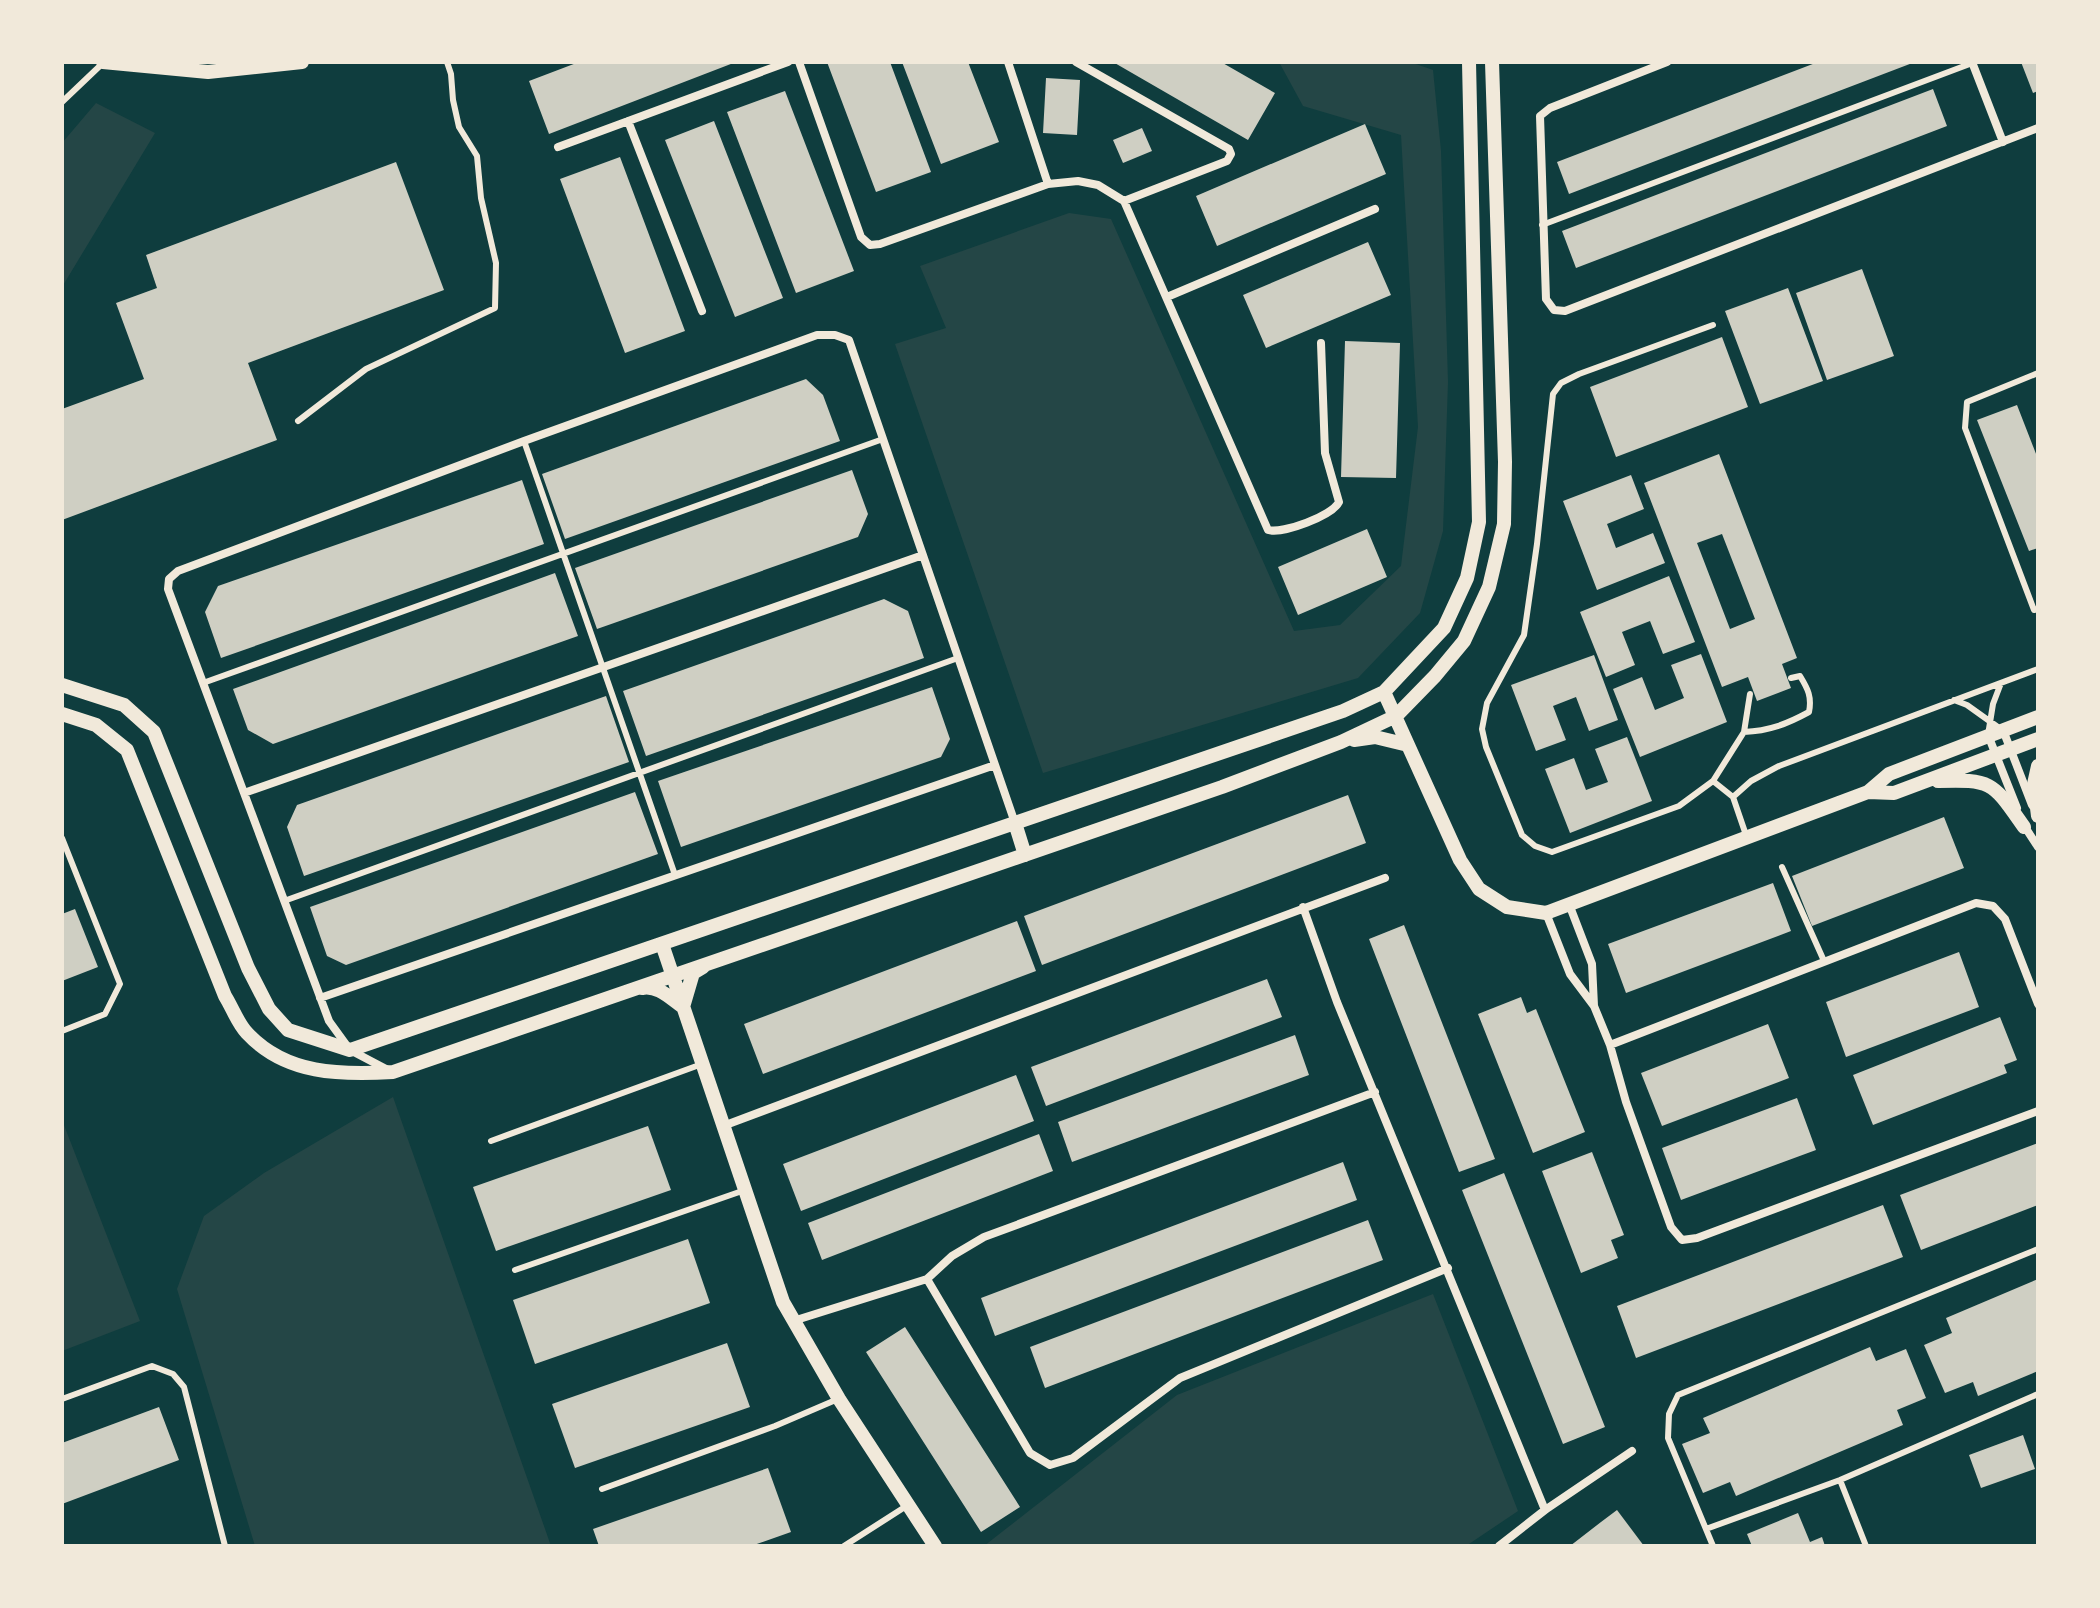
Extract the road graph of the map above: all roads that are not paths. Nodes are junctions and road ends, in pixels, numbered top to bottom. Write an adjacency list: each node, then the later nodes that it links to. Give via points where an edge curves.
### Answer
1 (103, 62): 2 (street, via 208,72); 13 (lane)
2 (302, 62)
3 (447, 62): 27 (lane, via 459,127 477,156 496,263 495,308 366,369)
4 (788, 62): 14 (street)
5 (799, 62): 18 (street, via 861,237 870,245)
6 (1008, 62): 18 (street)
7 (1076, 62): 19 (street, via 1231,154 1227,161)
8 (1460, 62): 12 (street)
9 (1667, 62): 21 (street, via 1540,116)
10 (1973, 62): 16 (street); 21 (lane)
11 (1495, 64): 41 (street, via 1504,524 1489,587 1464,641)
12 (1469, 70): 40 (street, via 1479,522 1467,578 1444,628)
13 (62, 102)
14 (628, 121): 17 (street); 23 (street)
15 (2038, 128): 16 (street)
16 (2003, 142): 21 (street, via 1565,311 1554,310 1546,299)
17 (558, 147)
18 (1048, 184): 19 (street, via 1098,185)
19 (1124, 201): 22 (street)
20 (1375, 209): 22 (street)
21 (1542, 225)
22 (1167, 297): 25 (street, via 1268,530 1277,532 1321,517 1339,502 1325,453)
23 (702, 311)
24 (1713, 325): 58 (lane, via 1579,374 1553,394 1524,635 1487,703 1482,729 1522,835 1552,852 1679,806)
25 (1321, 343)
26 (2038, 373): 32 (lane, via 1967,402 1965,428 2034,610)
27 (298, 421)
28 (883, 439): 29 (street, via 849,340 817,335); 30 (lane); 31 (street)
29 (524, 441): 30 (lane); 37 (street, via 178,571 168,589)
30 (563, 554): 34 (lane); 37 (lane)
31 (923, 555): 33 (street); 34 (street)
32 (2038, 609)
33 (958, 658): 55 (street); 57 (lane)
34 (602, 667): 57 (lane); 61 (street)
35 (2038, 669): 38 (lane)
36 (1791, 678): 49 (lane, via 1800,676 1809,691 1809,712 1785,725)
37 (203, 683): 61 (street)
38 (2001, 683): 43 (lane); 47 (lane)
39 (62, 685): 87 (street, via 124,705 154,732 269,1009 288,1030)
40 (1384, 692): 45 (street); 64 (street, via 1343,711)
41 (1418, 693): 45 (street); 52 (street)
42 (1750, 694): 49 (lane)
43 (1954, 700): 47 (lane, via 1967,705); 62 (lane, via 1779,766)
44 (62, 714): 89 (street, via 96,725 127,750 225,996 246,1033 305,1068 344,1075)
45 (1396, 716): 51 (street); 52 (street)
46 (2038, 717): 48 (street)
47 (1989, 728): 48 (street); 54 (street); 60 (street, via 1889,774)
48 (2003, 730): 53 (street)
49 (1744, 732): 58 (lane)
50 (2038, 739): 53 (street)
51 (1341, 742): 52 (street, via 1375,737); 68 (street)
52 (1408, 745): 75 (street, via 1460,860 1479,889 1507,907)
53 (2011, 749): 54 (street); 63 (street)
54 (1995, 755): 59 (street); 63 (street)
55 (995, 765): 64 (street); 70 (street)
56 (2038, 766): 63 (street)
57 (639, 771): 70 (lane); 72 (lane)
58 (1713, 781): 62 (lane)
59 (1926, 781): 60 (street, via 1894,793); 63 (street, via 1977,780)
60 (1868, 792): 66 (street)
61 (244, 793): 72 (street)
62 (1733, 797): 66 (lane)
63 (2033, 821): 67 (street)
64 (1015, 823): 68 (street); 76 (street)
65 (62, 838): 85 (lane, via 120,984 105,1014)
66 (1747, 838): 73 (street)
67 (2038, 847)
68 (1025, 855): 78 (street)
69 (1782, 867): 77 (lane)
70 (675, 875): 81 (street)
71 (1385, 878): 74 (street)
72 (284, 901): 81 (street)
73 (1569, 904): 75 (street); 83 (street, via 1592,964)
74 (1303, 907): 90 (street); 92 (street)
75 (1546, 913): 83 (street, via 1570,974)
76 (662, 944): 79 (street); 87 (street)
77 (1824, 961): 82 (street, via 1976,903 1993,906 2005,919); 86 (street)
78 (709, 963): 79 (street); 84 (street, via 693,973)
79 (672, 976): 80 (street); 84 (street)
80 (621, 993): 84 (street, via 648,987); 89 (street)
81 (320, 998): 87 (street)
82 (2038, 1004)
83 (1594, 1006): 86 (street)
84 (683, 1007): 88 (street)
85 (62, 1031)
86 (1610, 1045): 91 (street, via 1671,1227 1682,1240)
87 (350, 1050): 89 (street)
88 (702, 1064): 92 (street); 93 (lane)
89 (393, 1072)
90 (1375, 1092): 96 (street); 98 (street, via 984,1237)
91 (2038, 1111)
92 (723, 1126): 94 (street)
93 (491, 1141)
94 (745, 1190): 97 (lane); 99 (street)
95 (2038, 1249): 108 (lane, via 1678,1395 1669,1414 1668,1438)
96 (1448, 1268): 98 (street, via 1180,1378 1073,1458 1050,1465 1030,1453); 107 (street)
97 (515, 1270)
98 (927, 1279): 99 (street)
99 (792, 1321): 102 (street)
100 (2038, 1394): 104 (lane)
101 (62, 1399): 109 (lane, via 152,1366 173,1374 184,1387)
102 (839, 1399): 105 (lane); 106 (street)
103 (1632, 1451): 107 (street)
104 (1840, 1480): 108 (lane); 114 (lane)
105 (602, 1489)
106 (908, 1505): 110 (lane); 111 (street)
107 (1545, 1510): 112 (street)
108 (1706, 1529): 113 (lane)
109 (225, 1546)
110 (844, 1546)
111 (935, 1546)
112 (1499, 1546)
113 (1713, 1546)
114 (1866, 1546)

